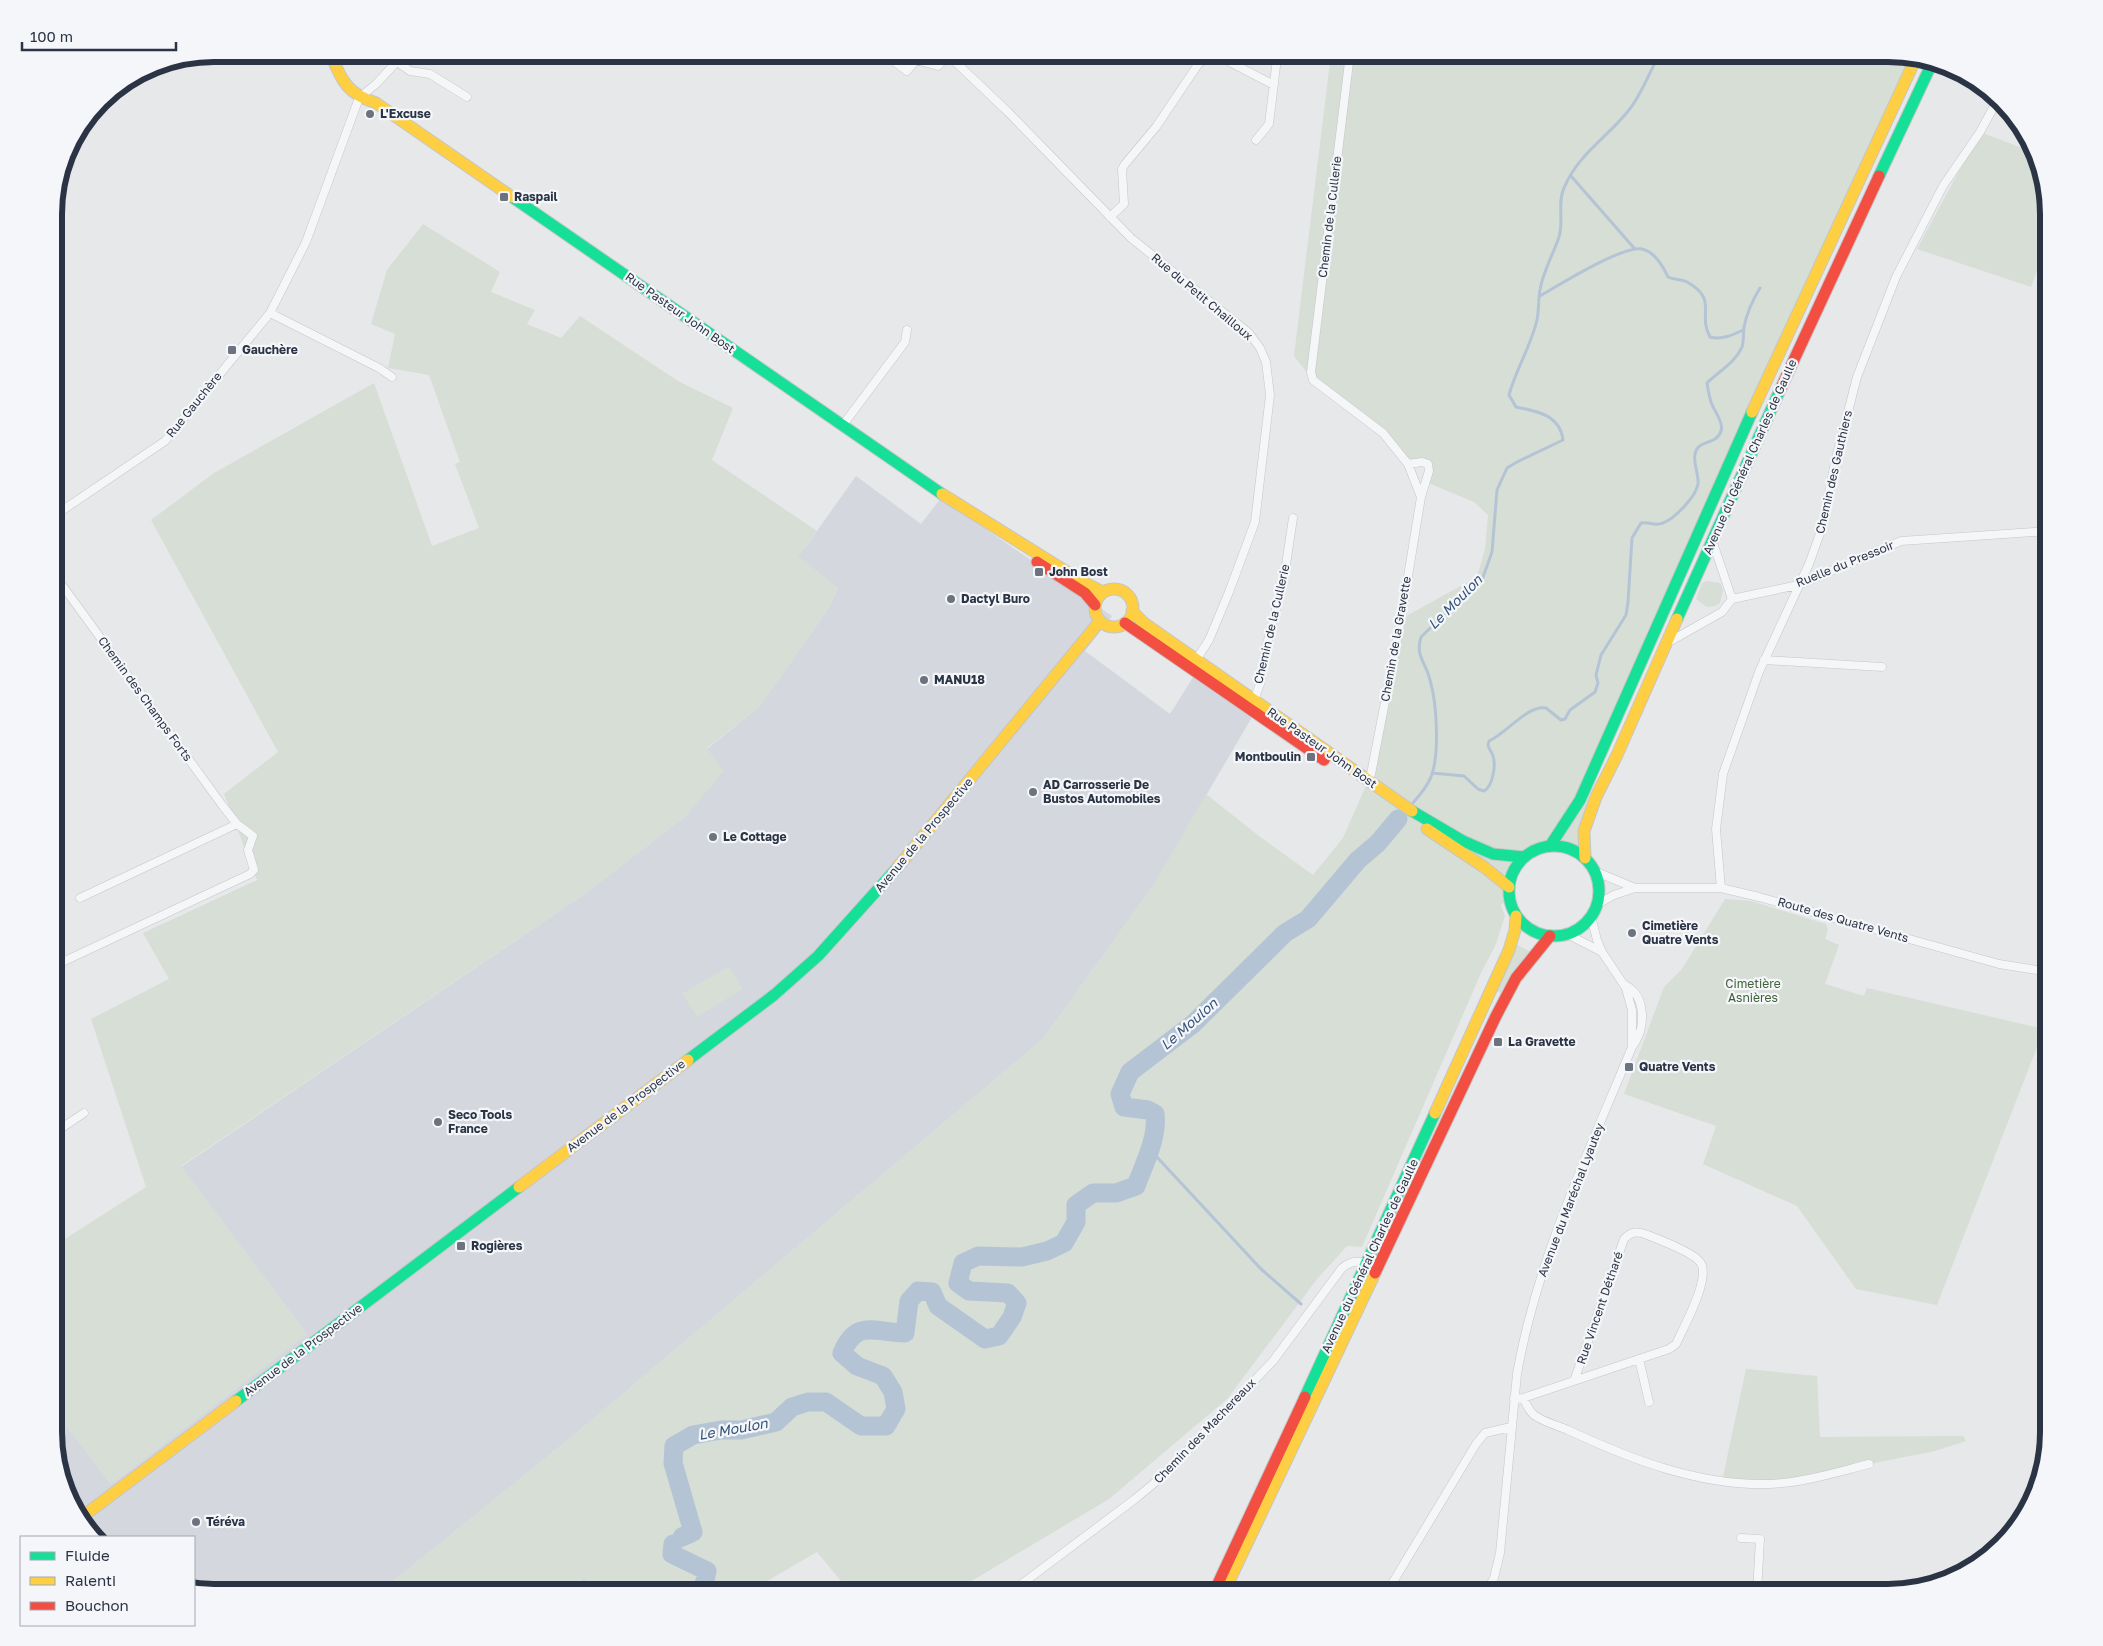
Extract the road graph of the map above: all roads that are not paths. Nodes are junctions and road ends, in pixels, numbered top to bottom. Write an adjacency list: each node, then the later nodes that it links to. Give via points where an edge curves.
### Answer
1 (334, 62): 16 (main road, via 341,78)
2 (397, 62): 15 (street, via 410,71 430,74); 16 (street)
3 (896, 62): 4 (street, via 907,70)
4 (914, 62)
5 (923, 62): 6 (street, via 938,66)
6 (941, 62)
7 (954, 62): 19 (street, Rue du Petit Chailloux, via 1008,112)
8 (1201, 62): 19 (street, via 1122,169 1124,204)
9 (1229, 62): 14 (street)
10 (1277, 62): 14 (street)
11 (1349, 62): 24 (street, Chemin de la Cullerie, via 1311,372 1313,380 1383,433)
12 (1913, 64): 48 (main road, Avenue du Général Charles de Gaulle, via 1722,477 1584,791)
13 (1929, 69): 30 (main road, Avenue du Général Charles de Gaulle)
14 (1274, 86): 18 (street, via 1268,124)
15 (467, 97)
16 (358, 98): 20 (street, Rue Gauchère, via 306,242); 23 (main road, Rue Pasteur John Bost, via 376,103)
17 (1994, 106): 31 (street, Chemin des Gauthiers, via 1943,186 1896,277 1857,377 1823,525)
18 (1256, 140)
19 (1110, 218): 41 (street, Rue du Petit Chailloux, via 1249,333 1260,348 1269,376 1270,395 1255,522 1230,592 1209,640)
20 (270, 313): 22 (street); 26 (street, Rue Gauchère, via 165,441)
21 (907, 330): 23 (street, via 905,342)
22 (392, 377)
23 (842, 425): 29 (main road, Rue Pasteur John Bost)
24 (1408, 464): 25 (street); 25 (street, Chemin de la Gravette, via 1428,464)
25 (1421, 497): 44 (street, Chemin de la Gravette, via 1401,619)
26 (63, 510)
27 (1293, 518): 43 (street, Chemin de la Cullerie, via 1284,578)
28 (2040, 532): 31 (street, Ruelle du Pressoir, via 1901,541)
29 (1000, 533): 33 (main road, Rue Pasteur John Bost); 35 (main road, Rue Pasteur John Bost, via 1085,593)
30 (1712, 540): 34 (street); 39 (main road, Avenue du Général Charles de Gaulle)
31 (1798, 584): 34 (street, Ruelle du Pressoir); 40 (street, Chemin des Gauthiers)
32 (63, 586): 47 (street, Chemin des Champs Forts)
33 (1103, 592): 35 (main road); 36 (main road, via 1115,589 1127,594)
34 (1732, 599): 39 (street, via 1722,612)
35 (1095, 605): 37 (main road)
36 (1132, 611): 38 (main road); 41 (main road, Rue Pasteur John Bost)
37 (1100, 621): 38 (main road, via 1115,627); 76 (main road, Avenue de la Prospective, via 864,907 818,956 774,995)
38 (1125, 623): 41 (main road, Rue Pasteur John Bost)
39 (1667, 644): 50 (main road, Avenue du Général Charles de Gaulle, via 1596,797 1584,831)
40 (1764, 660): 42 (street); 54 (street, Chemin des Gauthiers, via 1723,774 1716,829)
41 (1194, 664): 43 (main road, Rue Pasteur John Bost); 45 (main road, Rue Pasteur John Bost)
42 (1882, 667)
43 (1254, 700): 44 (main road, Rue Pasteur John Bost)
44 (1368, 781): 45 (main road, Rue Pasteur John Bost)
45 (1394, 803): 46 (main road, Rue Pasteur John Bost)
46 (1423, 822): 49 (main road, Rue Pasteur John Bost, via 1493,854); 52 (main road, Rue Pasteur John Bost)
47 (237, 824): 55 (street); 62 (street, Chemin des Champs Forts, via 253,836 248,850 254,870 250,874)
48 (1550, 846): 49 (main road, via 1536,849); 50 (main road, via 1569,849)
49 (1524, 857): 52 (main road, via 1514,870)
50 (1585, 858): 51 (main road)
51 (1594, 871): 53 (street); 56 (main road, via 1599,894)
52 (1509, 888): 57 (main road, Avenue du Général Charles de Gaulle, via 1509,899)
53 (1635, 888): 54 (street, Route des Quatre Vents); 56 (street)
54 (1721, 888): 63 (street, Route des Quatre Vents, via 1998,964)
55 (80, 898)
56 (1596, 905): 58 (main road)
57 (1516, 916): 60 (main road, via 1531,930); 68 (main road, Avenue du Général Charles de Gaulle, via 1514,939)
58 (1591, 916): 59 (main road); 61 (street, Avenue du Maréchal Lyautey)
59 (1567, 934): 60 (main road); 61 (street, Avenue du Maréchal Lyautey)
60 (1550, 936): 68 (main road, Avenue du Général Charles de Gaulle, via 1516,978)
61 (1602, 952): 64 (street, Avenue du Maréchal Lyautey)
62 (63, 962)
63 (2040, 971)
64 (1625, 985): 65 (street, Avenue du Maréchal Lyautey, via 1632,1010); 65 (street, Avenue du Maréchal Lyautey, via 1638,1008 1644,1005 1641,1030)
65 (1632, 1047): 72 (street, Avenue du Maréchal Lyautey, via 1552,1241 1521,1351)
66 (84, 1113): 67 (street)
67 (63, 1127)
68 (1373, 1263): 78 (street, Chemin des Machereaux, via 1349,1262 1342,1268 1273,1361 1164,1475); 79 (main road, Avenue du Général Charles de Gaulle); 80 (main road, Avenue du Général Charles de Gaulle)
69 (1639, 1359): 70 (street, Rue Vincent Détharé); 70 (street, Rue Vincent Détharé, via 1669,1350 1676,1344 1700,1288 1704,1270 1692,1255 1638,1232 1624,1239); 73 (street)
70 (1574, 1381): 71 (street, Rue Vincent Détharé)
71 (1523, 1398): 72 (street, Rue Vincent Détharé); 75 (street, via 1533,1414 1602,1445 1676,1471 1722,1481 1768,1484)
72 (1514, 1399): 74 (street, Avenue du Maréchal Lyautey)
73 (1648, 1402)
74 (1511, 1427): 81 (street, via 1485,1433 1476,1444); 82 (street, Avenue du Maréchal Lyautey, via 1500,1553)
75 (1869, 1464)
76 (87, 1513)
77 (1741, 1538): 83 (street, via 1760,1539)
78 (1022, 1584)
79 (1218, 1584)
80 (1228, 1584)
81 (1392, 1584)
82 (1491, 1584)
83 (1757, 1584)

